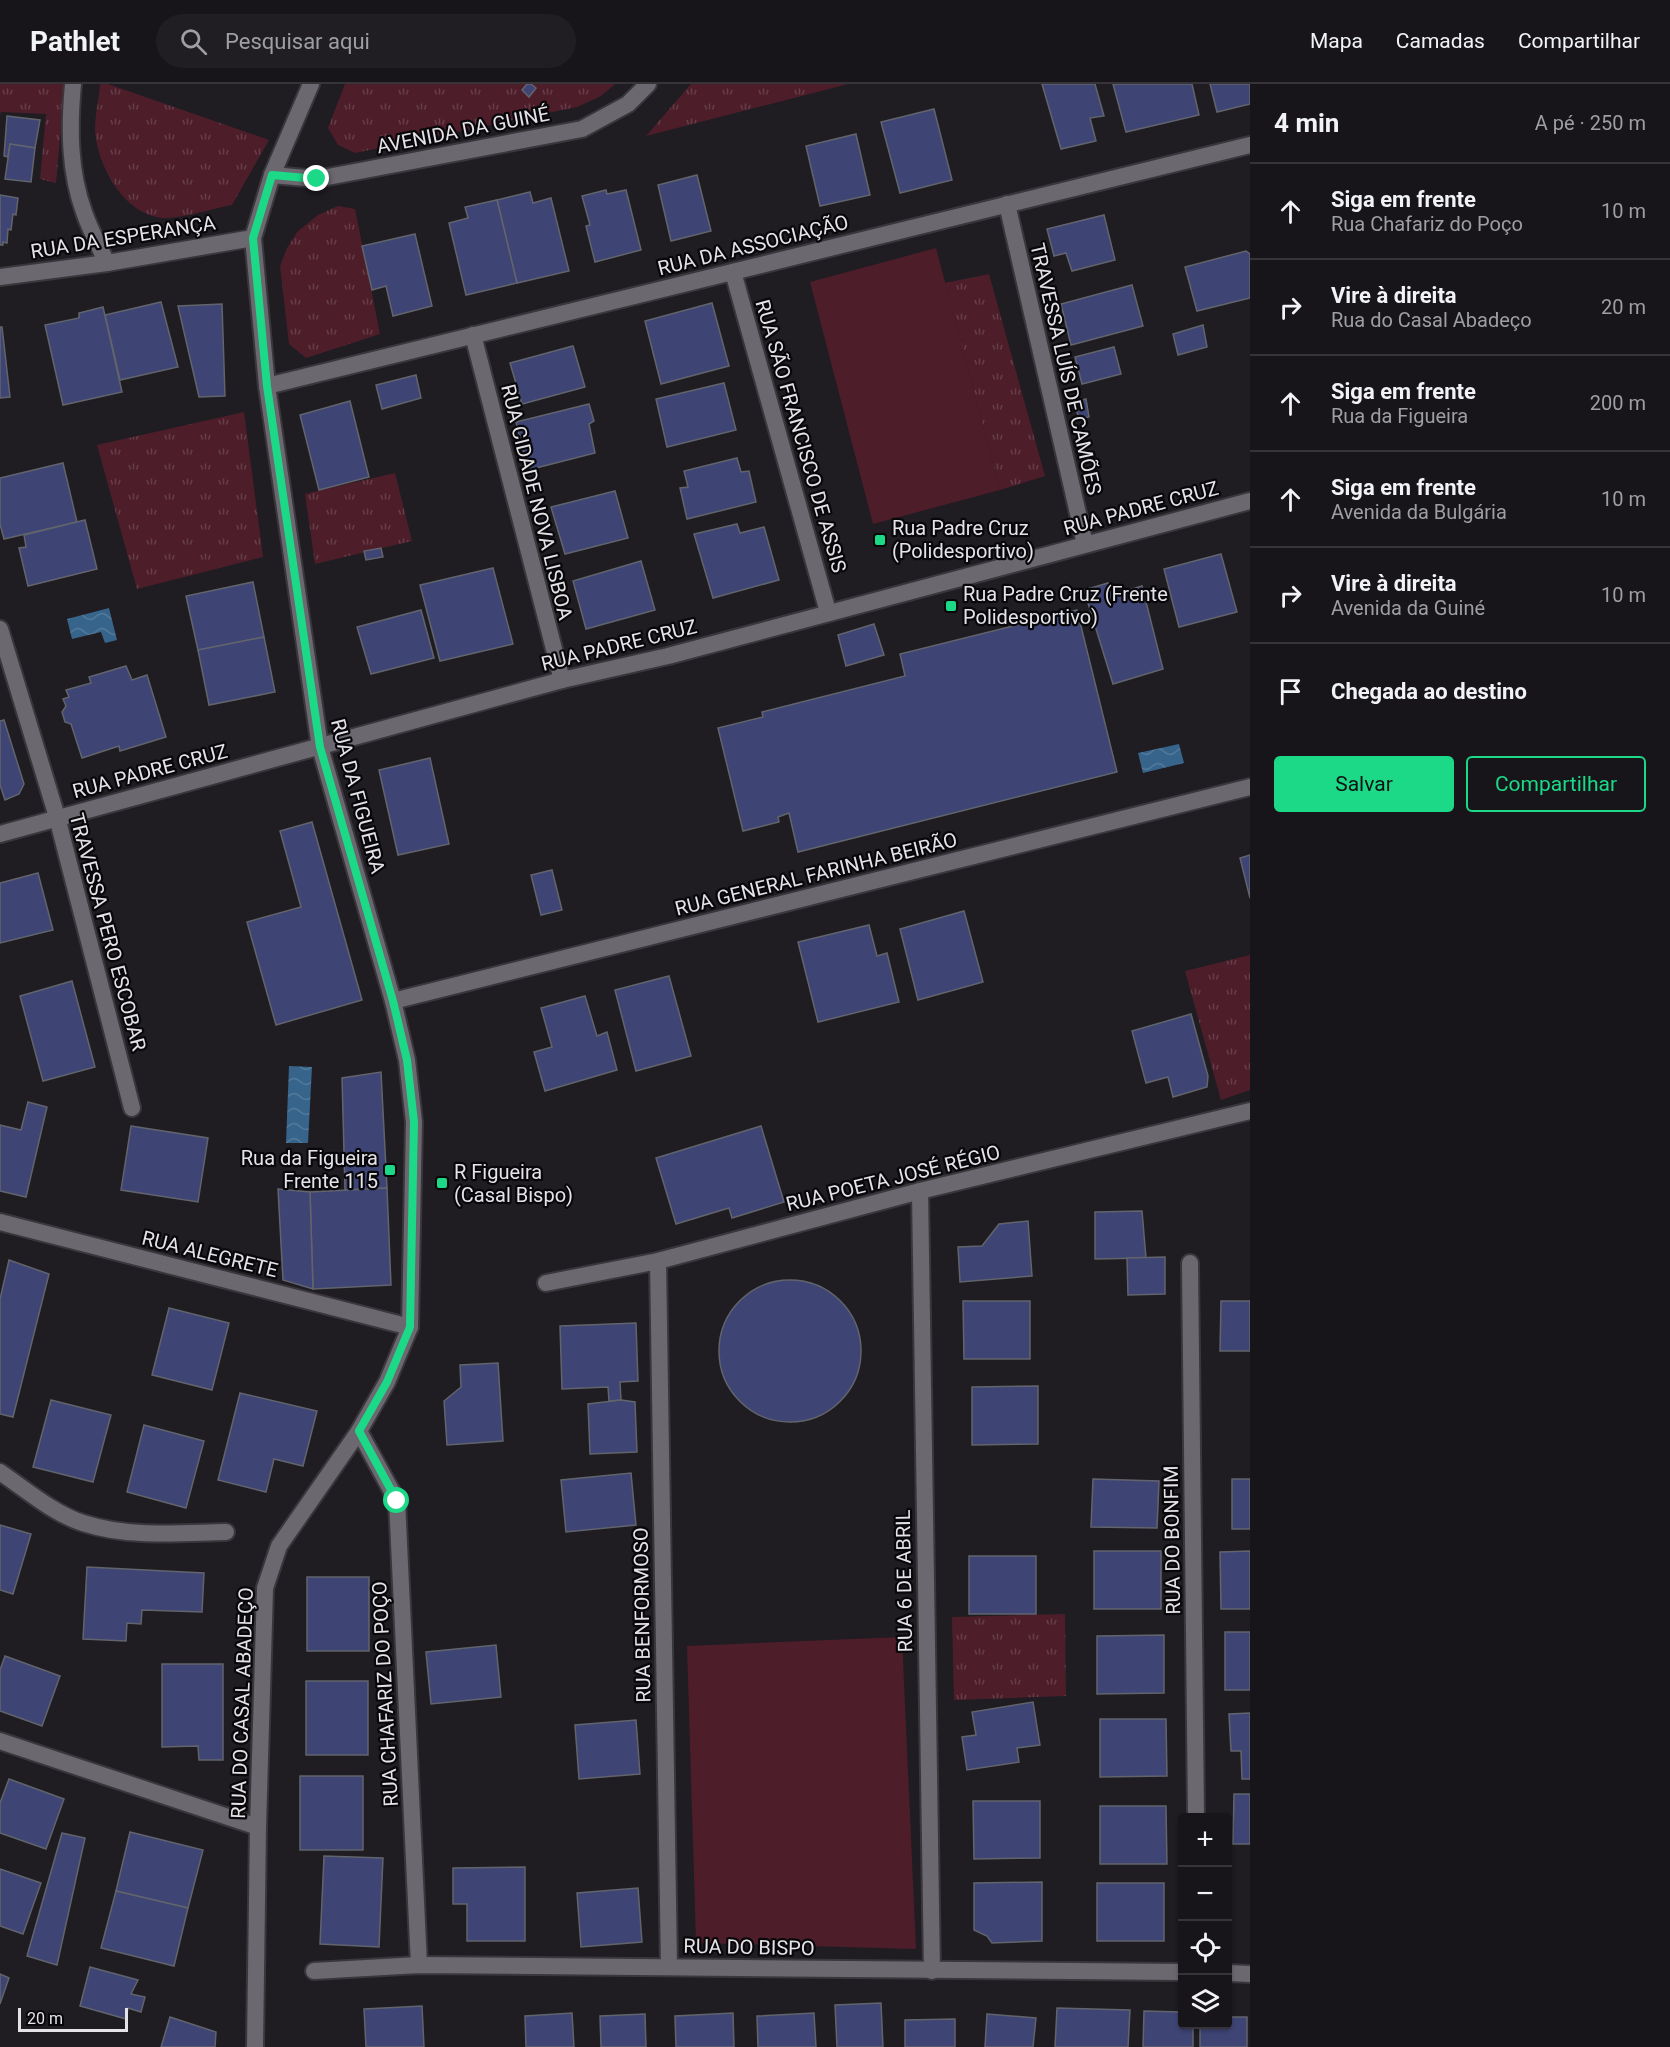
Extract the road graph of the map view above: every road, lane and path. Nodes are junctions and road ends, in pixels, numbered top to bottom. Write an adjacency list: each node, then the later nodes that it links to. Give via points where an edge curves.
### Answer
1 (73, 84): 8 (street, via 72,167 84,212)
2 (311, 84): 5 (street)
3 (648, 84): 5 (street, AVENIDA DA GUINÉ, via 628,104 582,129 317,179)
4 (1250, 145): 6 (street, RUA DA ASSOCIAÇÃO)
5 (272, 175): 7 (street)
6 (1007, 204): 9 (street, RUA DA ASSOCIAÇÃO); 14 (street, TRAVESSA LUÍS DE CAMÕES)
7 (253, 238): 8 (street, RUA DA ESPERANÇA); 12 (street, RUA DA FIGUEIRA)
8 (107, 263): 10 (street, RUA DA ESPERANÇA)
9 (733, 272): 11 (street, RUA DA ASSOCIAÇÃO); 15 (street, RUA SÃO FRANCISCO DE ASSIS)
10 (0, 277)
11 (473, 335): 12 (street, RUA DA ASSOCIAÇÃO); 17 (street, RUA CIDADE NOVA LISBOA)
12 (267, 386): 18 (street, RUA DA FIGUEIRA)
13 (1250, 501): 14 (street, RUA PADRE CRUZ)
14 (1085, 544): 15 (street, RUA PADRE CRUZ)
15 (828, 612): 17 (street, RUA PADRE CRUZ, via 668,656)
16 (0, 629): 20 (street, TRAVESSA PERO ESCOBAR)
17 (562, 680): 18 (street, RUA PADRE CRUZ)
18 (320, 747): 20 (street, RUA PADRE CRUZ); 22 (street, RUA DA FIGUEIRA)
19 (1250, 787): 22 (street, RUA GENERAL FARINHA BEIRÃO)
20 (57, 817): 21 (street, RUA PADRE CRUZ); 23 (street, TRAVESSA PERO ESCOBAR)
21 (0, 834)
22 (393, 1001): 30 (street, RUA DA FIGUEIRA, via 407,1060 414,1122)
23 (132, 1108)
24 (1250, 1111): 25 (street, RUA POETA JOSÉ RÉGIO)
25 (920, 1191): 27 (street, RUA POETA JOSÉ RÉGIO); 40 (street, RUA 6 DE ABRIL)
26 (0, 1222): 30 (street, RUA ALEGRETE)
27 (658, 1262): 29 (street, RUA POETA JOSÉ RÉGIO); 38 (street, RUA BENFORMOSO)
28 (1190, 1263): 35 (street, RUA DO BONFIM)
29 (546, 1282)
30 (410, 1327): 31 (street, RUA DO CASAL ABADEÇO, via 387,1382)
31 (359, 1431): 36 (street, RUA DO CASAL ABADEÇO, via 279,1546 265,1588); 37 (street, RUA CHAFARIZ DO POÇO, via 397,1501)
32 (0, 1472): 33 (street, via 81,1523 130,1534)
33 (226, 1532)
34 (0, 1741): 36 (street)
35 (1196, 1813)
36 (258, 1827): 44 (street, RUA DO CASAL ABADEÇO)
37 (419, 1965): 38 (street, RUA DO BISPO); 39 (street, RUA DO BISPO)
38 (669, 1967): 40 (street, RUA DO BISPO)
39 (314, 1971)
40 (932, 1971): 41 (street, RUA DO BISPO)
41 (1178, 1972)
42 (1232, 1973): 43 (street)
43 (1250, 1974)
44 (255, 2047)

